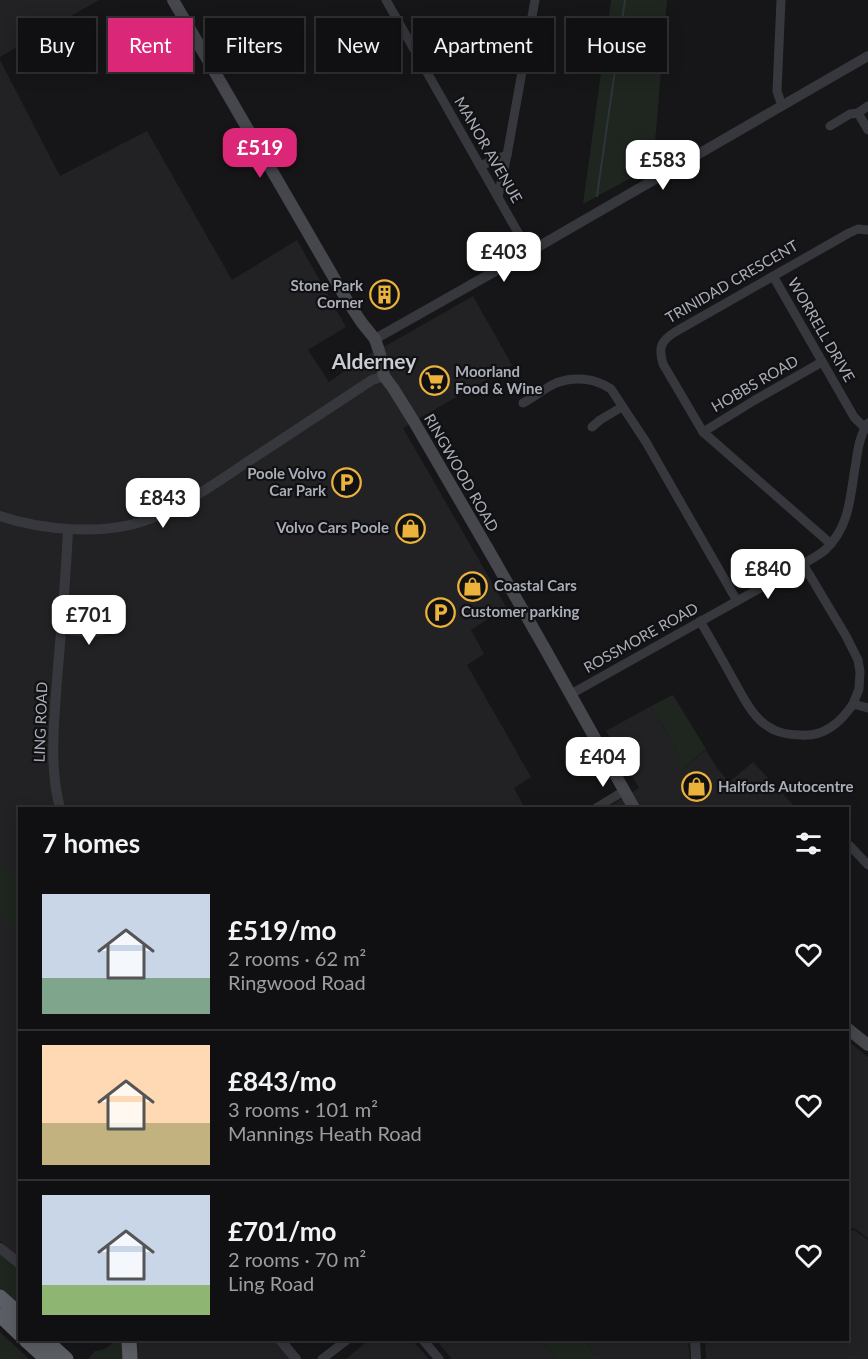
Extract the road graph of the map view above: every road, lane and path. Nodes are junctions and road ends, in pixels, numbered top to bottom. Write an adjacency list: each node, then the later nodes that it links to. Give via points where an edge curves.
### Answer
1 (173, 0): 17 (main road, RINGWOOD ROAD, via 348,302)
2 (386, 0): 12 (street, MANOR AVENUE)
3 (535, 0): 11 (street)
4 (781, 0): 6 (street, via 777,91)
5 (868, 57): 6 (street)
6 (782, 106): 15 (street)
7 (868, 106): 8 (street)
8 (858, 113): 9 (street); 10 (street)
9 (830, 126)
10 (868, 130)
11 (507, 155): 12 (street); 13 (street)
12 (480, 166): 13 (street, MANOR AVENUE)
13 (498, 197): 15 (street, MANOR AVENUE)
14 (868, 230): 16 (street, TRINIDAD CRESCENT, via 849,233)
15 (529, 252): 17 (street)
16 (773, 276): 18 (street, WORRELL DRIVE); 24 (street, TRINIDAD CRESCENT, via 663,342 663,364)
17 (375, 339): 19 (main road, RINGWOOD ROAD)
18 (822, 362): 22 (street, WORRELL DRIVE, via 854,417); 24 (street, HOBBS ROAD)
19 (384, 376): 26 (street, via 165,513 104,529); 33 (main road, RINGWOOD ROAD)
20 (524, 403): 21 (street, via 556,383 575,378 604,384)
21 (622, 407): 23 (street); 29 (street)
22 (866, 425): 27 (street, ROSSMORE ROAD, via 859,444 848,514)
23 (592, 427)
24 (703, 432): 27 (street, TRINIDAD CRESCENT)
25 (0, 516): 26 (street)
26 (68, 529): 32 (street, LING ROAD)
27 (831, 544): 28 (street, ROSSMORE ROAD)
28 (803, 564): 29 (street, ROSSMORE ROAD); 34 (street, via 858,660 860,688)
29 (737, 601): 30 (street, ROSSMORE ROAD)
30 (700, 621): 33 (street, ROSSMORE ROAD); 34 (street, via 746,702 774,730 784,734 819,734 838,722)
31 (115, 628): 32 (street, via 91,633)
32 (61, 630): 37 (street, LING ROAD, via 53,752)
33 (571, 694): 36 (main road, RINGWOOD ROAD)
34 (853, 704): 35 (street)
35 (868, 708)
36 (624, 791): 38 (street); 39 (main road, RINGWOOD ROAD)
37 (60, 807)
38 (598, 807)
39 (633, 807)
40 (849, 847): 41 (street)
41 (868, 865)
42 (849, 1030): 43 (main road)
43 (868, 1045)
44 (0, 1248): 45 (street)
45 (18, 1262)
46 (0, 1297): 47 (highway)
47 (18, 1314)
48 (0, 1315): 49 (highway)
49 (18, 1332)
50 (27, 1341): 57 (highway)
51 (46, 1341): 58 (highway)
52 (129, 1341): 59 (highway)
53 (281, 1341): 60 (street)
54 (346, 1341): 61 (street)
55 (424, 1341): 62 (street)
56 (695, 1341): 63 (street)
57 (47, 1359)
58 (66, 1359)
59 (130, 1359)
60 (296, 1359)
61 (322, 1359)
62 (439, 1359)
63 (696, 1359)

